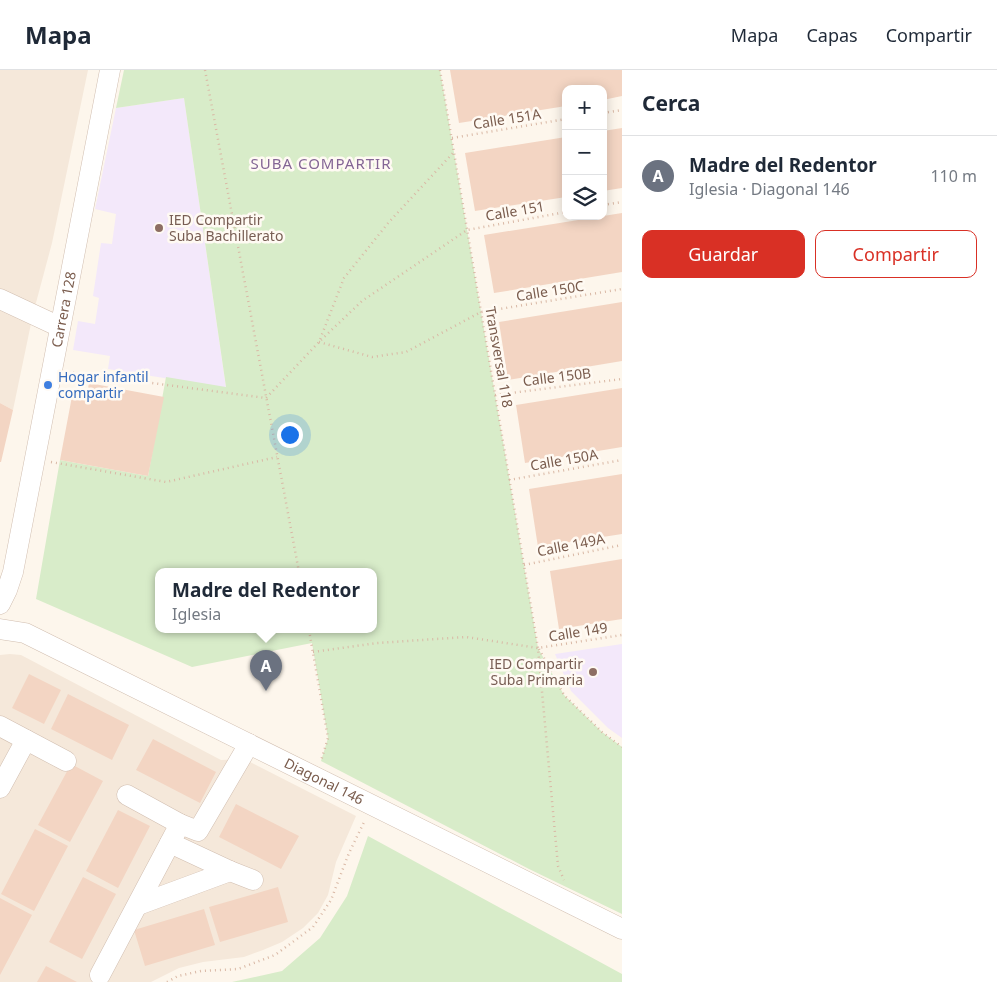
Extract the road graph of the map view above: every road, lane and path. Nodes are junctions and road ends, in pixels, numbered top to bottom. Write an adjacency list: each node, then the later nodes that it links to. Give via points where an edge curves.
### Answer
1 (110, 70): 16 (street, Carrera 128)
2 (205, 70): 21 (path)
3 (440, 70): 7 (path, Transversal 118)
4 (622, 110): 5 (path)
5 (607, 112)
6 (562, 120): 7 (path, Calle 151A)
7 (452, 138): 8 (path, Transversal 118)
8 (454, 152): 12 (path, Transversal 118); 17 (path, via 389,222 344,278)
9 (622, 202): 10 (path)
10 (607, 204)
11 (562, 213): 12 (path, Calle 151)
12 (467, 230): 15 (path, Transversal 118); 17 (path, via 362,301)
13 (622, 289): 15 (path, Calle 150C)
14 (0, 299): 16 (street)
15 (481, 312): 17 (path, Calle 150C, via 406,352 372,357); 20 (path, Transversal 118)
16 (60, 327): 18 (street, Carrera 128)
17 (319, 342): 21 (path)
18 (52, 370): 21 (path); 23 (street, Carrera 128)
19 (622, 379): 20 (path, Calle 150B)
20 (495, 395): 25 (path, Transversal 118)
21 (266, 398): 22 (path)
22 (277, 457): 23 (path, via 166,482); 28 (path)
23 (34, 459): 29 (street, Carrera 128, via 11,579)
24 (622, 460): 25 (path, Calle 150A)
25 (509, 480): 27 (path, Transversal 118)
26 (622, 545): 27 (path, Calle 149A)
27 (524, 565): 35 (path, Transversal 118)
28 (297, 568)
29 (0, 604)
30 (0, 608): 32 (street, Diagonal 146)
31 (0, 629): 32 (street, Diagonal 146)
32 (25, 633): 39 (street, Diagonal 146)
33 (310, 633): 36 (path)
34 (622, 635): 35 (path, Calle 149)
35 (538, 648): 36 (path, Calle 149, via 466,637 377,643); 40 (path, via 564,695 602,732); 50 (path, Transversal 118, via 558,866)
36 (314, 652): 42 (path, via 328,738)
37 (0, 726): 38 (street)
38 (26, 740): 41 (street); 43 (street)
39 (249, 744): 42 (street, Diagonal 146); 46 (street)
40 (622, 746)
41 (66, 761)
42 (313, 776): 45 (street, Diagonal 146)
43 (0, 788)
44 (127, 795): 46 (street)
45 (372, 805): 52 (street, Diagonal 146); 54 (path, via 348,853 331,900 313,927 275,955 238,968 201,971)
46 (189, 827): 47 (street)
47 (179, 847): 48 (street); 51 (street)
48 (230, 871): 49 (street); 51 (street)
49 (253, 880)
50 (566, 882)
51 (138, 905): 53 (street)
52 (622, 929)
53 (100, 976)
54 (167, 982)

